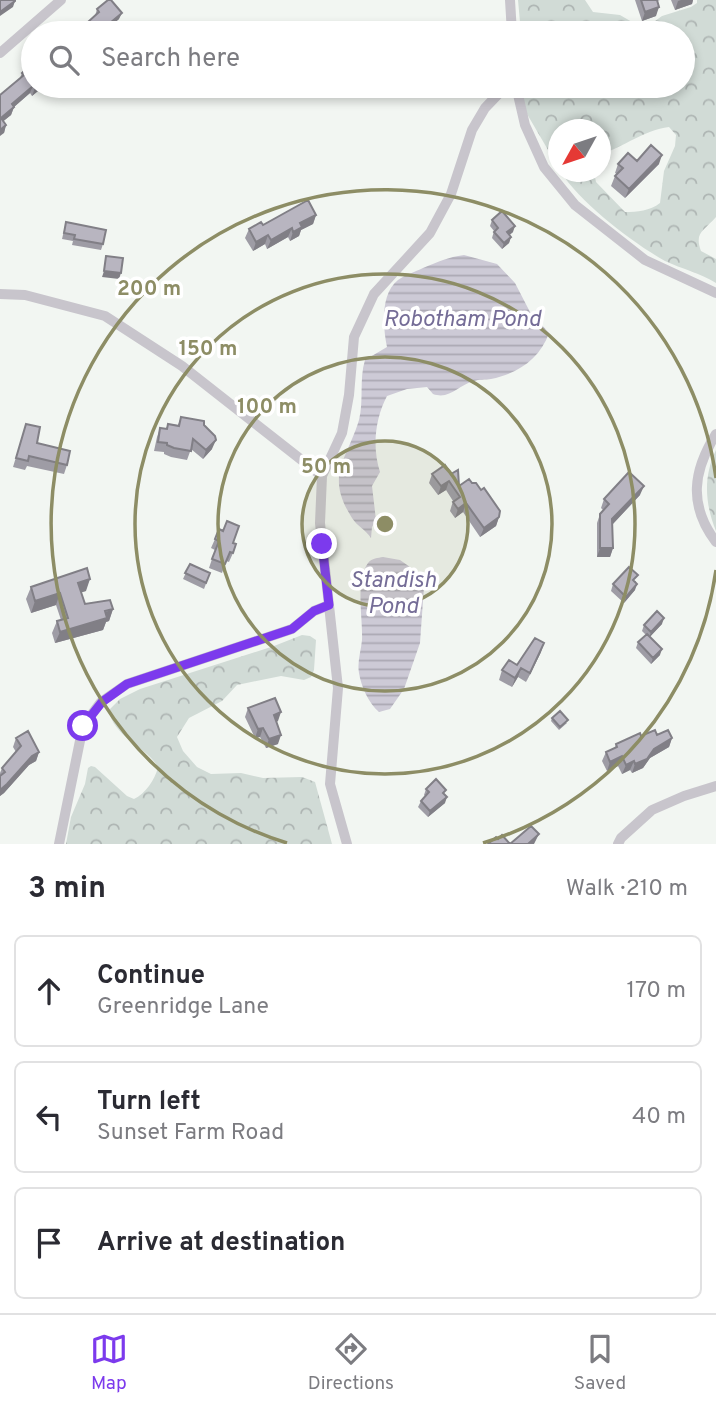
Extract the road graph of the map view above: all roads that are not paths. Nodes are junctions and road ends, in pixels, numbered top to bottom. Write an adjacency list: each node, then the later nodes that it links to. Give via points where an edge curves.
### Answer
1 (61, 0): 3 (street)
2 (510, 0): 4 (street)
3 (37, 21)
4 (511, 21)
5 (21, 35): 6 (street)
6 (0, 53)
7 (495, 98): 12 (street, via 472,130 452,194 430,233 374,294 354,337 342,433)
8 (519, 98): 9 (street, via 544,167 575,205 645,260)
9 (716, 293)
10 (0, 294): 12 (street, via 25,295 105,316 182,366)
11 (716, 434): 13 (street, via 697,471 696,485 699,507)
12 (322, 476): 14 (street, via 320,523)
13 (716, 542)
14 (329, 605): 16 (street, via 292,629 127,684 102,702 83,726); 17 (street, via 338,688 330,784)
15 (716, 786): 18 (street, via 652,810)
16 (59, 844)
17 (347, 844)
18 (618, 844)

